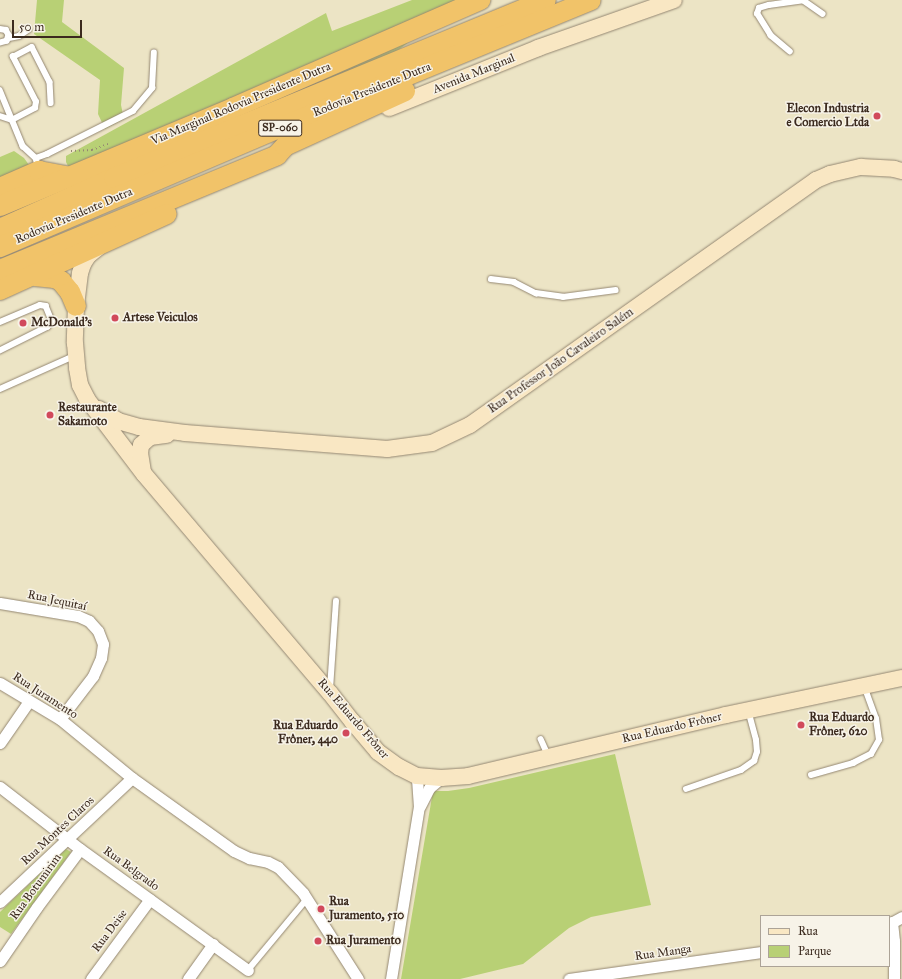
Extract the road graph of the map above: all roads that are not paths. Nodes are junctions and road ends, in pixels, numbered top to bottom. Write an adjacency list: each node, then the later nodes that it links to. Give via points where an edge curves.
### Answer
1 (480, 0): 21 (highway, Via Marginal Rodovia Presidente Dutra)
2 (546, 0): 24 (highway, Rodovia Presidente Dutra / SP-060, via 114,178)
3 (591, 0): 5 (highway, Rodovia Presidente Dutra / SP-060)
4 (674, 0): 17 (main road, Avenida Marginal, via 516,56)
5 (562, 12): 17 (highway, Rodovia Presidente Dutra, via 543,28 285,146); 26 (highway, Rodovia Presidente Dutra / SP-060, via 277,129)
6 (823, 14): 11 (lane, via 803,0 759,8 757,14 772,36)
7 (0, 28): 9 (lane, via 7,31)
8 (28, 30): 9 (lane, via 19,36)
9 (9, 38): 10 (lane, via 5,43)
10 (0, 43)
11 (790, 52)
12 (154, 53): 18 (lane, via 152,88 133,111 47,154)
13 (0, 90): 16 (lane)
14 (51, 103): 16 (lane, via 50,82 32,47 12,57 36,105 29,112)
15 (0, 116): 16 (lane)
16 (12, 120): 18 (lane, via 23,146)
17 (277, 155): 20 (highway, Rodovia Presidente Dutra)
18 (37, 165): 21 (highway); 22 (highway)
19 (902, 171): 38 (main road, Rua Professor João Cavaleiro Salém, via 861,167 816,180 470,425 432,443 387,449)
20 (231, 174): 25 (highway, via 214,192); 27 (highway, Rodovia Presidente Dutra)
21 (70, 176): 23 (highway, Via Marginal Rodovia Presidente Dutra)
22 (0, 188)
23 (0, 206)
24 (0, 229)
25 (100, 246): 28 (highway); 32 (main road, Rua Eduardo Frôner, via 83,264)
26 (0, 247)
27 (0, 270)
28 (35, 276): 30 (highway); 32 (highway, via 61,281 70,292)
29 (491, 279): 31 (lane, via 514,282 536,293 563,297)
30 (0, 290)
31 (616, 290)
32 (76, 306): 35 (main road, Rua Eduardo Frôner)
33 (0, 322): 34 (lane, via 40,305 46,306 52,321 48,327)
34 (0, 351)
35 (76, 355): 36 (lane); 37 (main road, Rua Eduardo Frôner, via 80,385)
36 (1, 387)
37 (87, 399): 38 (main road, Rua Professor João Cavaleiro Salém, via 118,422); 39 (main road, Rua Eduardo Frôner)
38 (185, 433): 39 (main road, Rua Professor João Cavaleiro Salém, via 150,437 145,440 140,454)
39 (144, 474): 45 (main road, Rua Eduardo Frôner)
40 (336, 602): 45 (lane)
41 (0, 603): 48 (street, Rua Jequitaí, via 78,616 89,621 98,631 103,644 101,658 93,676)
42 (902, 678): 44 (main road, Rua Eduardo Frôner)
43 (0, 683): 46 (street, Rua Juramento)
44 (864, 686): 47 (main road, Rua Eduardo Frôner); 52 (lane, via 876,719 879,740 871,754 853,763)
45 (330, 694): 53 (main road, Rua Eduardo Frôner, via 378,752)
46 (29, 701): 48 (street, Rua Juramento); 50 (street)
47 (748, 711): 51 (main road, Rua Eduardo Frôner); 57 (lane, via 756,740 757,752 754,761 741,770)
48 (60, 719): 54 (street, Rua Juramento)
49 (541, 739): 51 (lane)
50 (0, 743)
51 (549, 758): 55 (main road, Rua Eduardo Frôner, via 468,776)
52 (811, 775)
53 (417, 776): 55 (main road, Rua Eduardo Frôner); 58 (street)
54 (132, 778): 59 (street, Rua Montes Claros); 63 (street, Rua Juramento, via 234,851 278,867)
55 (441, 778): 58 (street, via 430,788)
56 (0, 787): 59 (street, Rua Belgrado)
57 (686, 789)
58 (420, 807): 74 (street)
59 (69, 840): 60 (street, Rua Belgrado); 61 (street, Rua Montes Claros)
60 (80, 849): 62 (street, Rua Belgrado); 69 (street, Rua Botumirim)
61 (3, 896)
62 (150, 899): 67 (street, Rua Belgrado); 71 (street, Rua Deise)
63 (307, 899): 70 (lane); 73 (street, Rua Juramento)
64 (902, 916): 65 (street)
65 (890, 923): 66 (street)
66 (895, 941): 76 (street)
67 (213, 944): 70 (street, Rua Belgrado); 72 (street)
68 (760, 952): 75 (street, Rua Manga)
69 (0, 961)
70 (248, 970)
71 (91, 979)
72 (188, 979)
73 (358, 979)
74 (391, 979)
75 (569, 979)
76 (894, 979)

